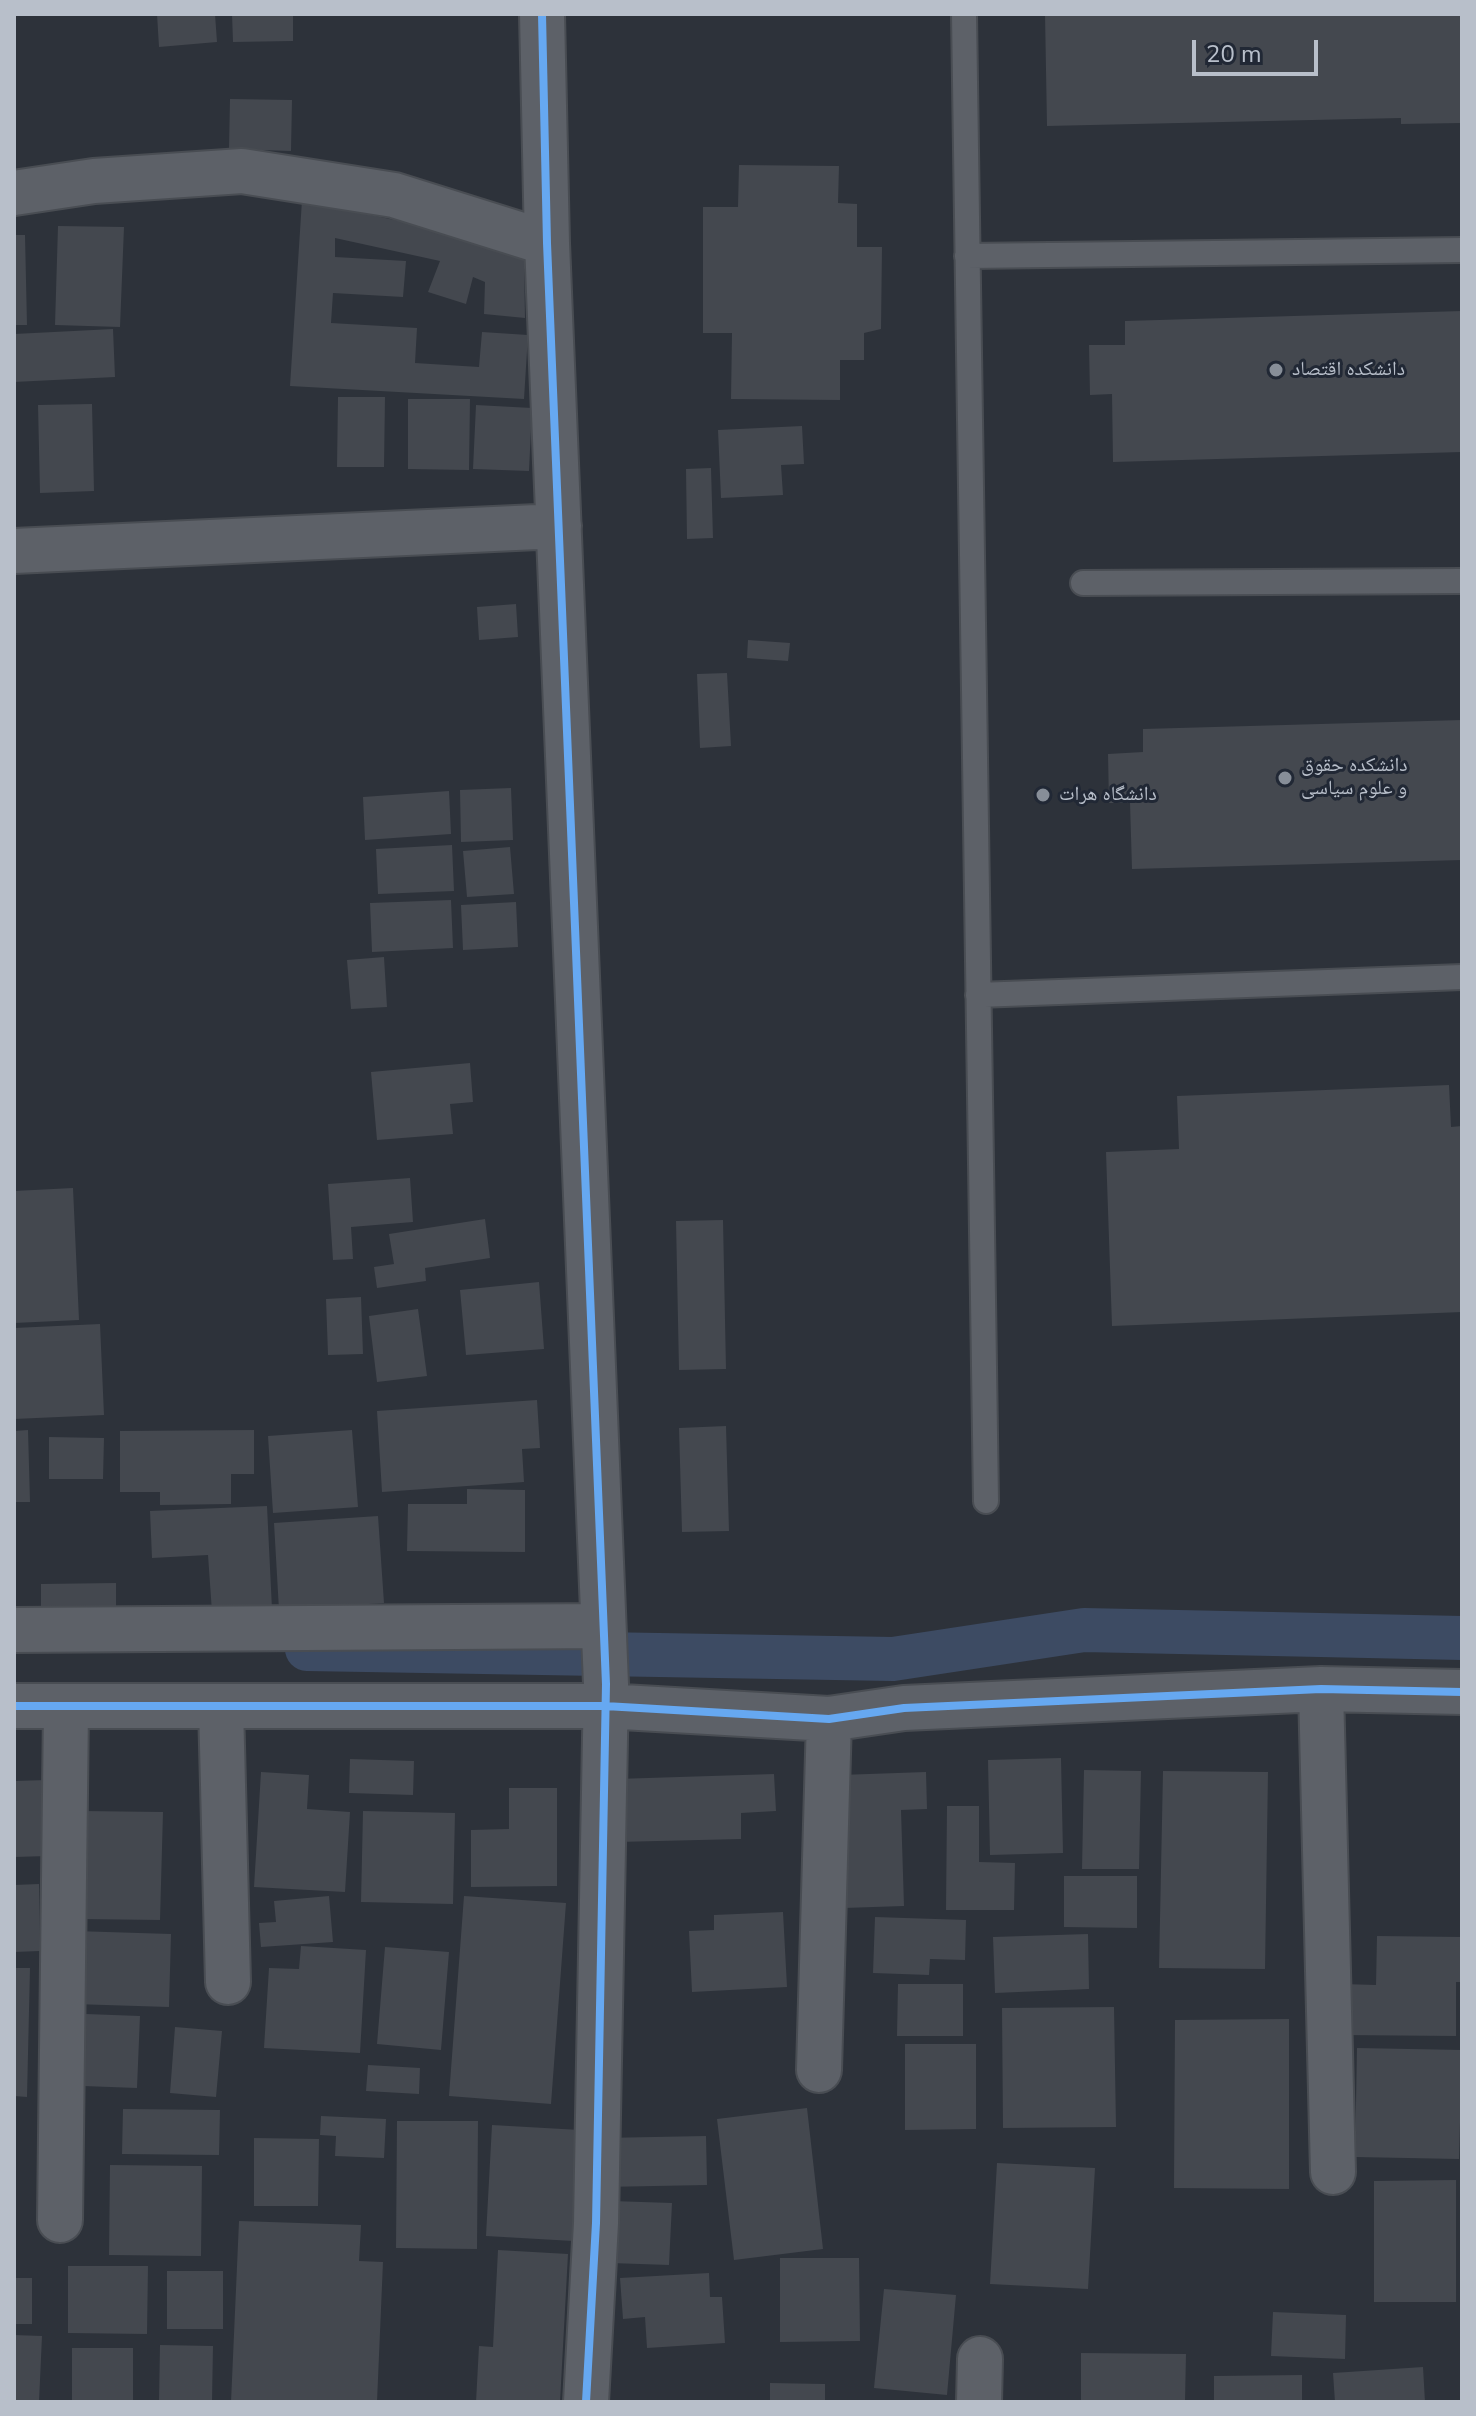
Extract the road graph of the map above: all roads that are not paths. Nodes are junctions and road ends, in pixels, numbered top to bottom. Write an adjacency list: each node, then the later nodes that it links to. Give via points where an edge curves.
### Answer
1 (542, 14): 4 (street)
2 (964, 14): 6 (lane)
3 (14, 193): 4 (street, via 94,181 242,171 394,195)
4 (547, 243): 7 (street)
5 (1462, 250): 6 (lane)
6 (967, 256): 12 (lane)
7 (559, 526): 8 (street); 14 (street)
8 (14, 551)
9 (1462, 581): 10 (lane)
10 (1083, 583)
11 (1462, 977): 12 (lane)
12 (978, 995): 13 (lane)
13 (986, 1501)
14 (602, 1626): 15 (street); 18 (street)
15 (14, 1630)
16 (1321, 1689): 17 (street); 22 (street, via 904,1708); 25 (street)
17 (1462, 1692)
18 (605, 1695): 20 (street); 22 (street); 28 (street, via 596,2223)
19 (14, 1706): 21 (street)
20 (221, 1706): 21 (street); 23 (street)
21 (66, 1708): 26 (street)
22 (829, 1719): 24 (street)
23 (228, 1982)
24 (819, 2070)
25 (1333, 2172)
26 (60, 2220)
27 (980, 2359): 29 (street)
28 (586, 2402)
29 (979, 2402)

